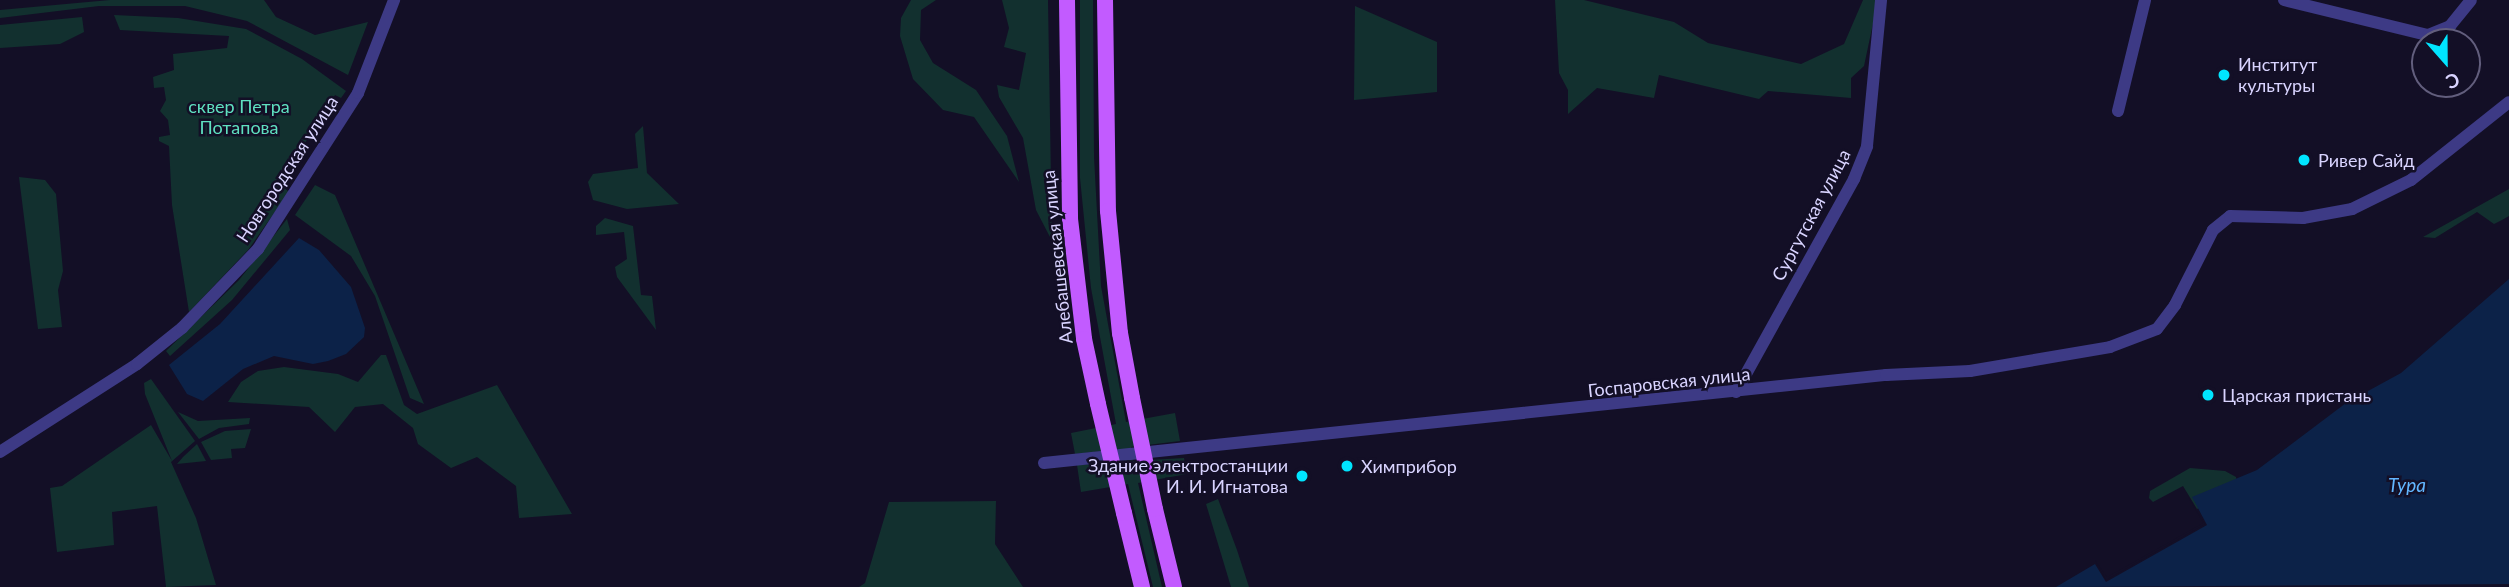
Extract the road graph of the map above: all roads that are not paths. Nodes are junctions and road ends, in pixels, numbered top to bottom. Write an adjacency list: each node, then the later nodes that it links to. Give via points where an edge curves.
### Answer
1 (394, 0): 11 (street, Новгородская улица, via 358,93 258,249 182,328 148,355 80,404)
2 (1067, 0): 13 (main road, Алебашевская улица, bridge, via 1069,219 1084,339)
3 (1105, 0): 14 (main road, bridge, via 1108,211 1120,333)
4 (1881, 0): 10 (street, Сургутская улица, via 1867,146 1854,179)
5 (2145, 0): 9 (street)
6 (2284, 0): 7 (street, via 2420,35 2450,26)
7 (2471, 0)
8 (2509, 102): 10 (street, Госпаровская улица, via 2411,180 2352,209 2304,218 2230,216 2213,230 2166,318 2157,329 2129,342 1970,371 1886,374)
9 (2118, 111)
10 (1736, 392): 12 (street, Госпаровская улица)
11 (0, 452)
12 (1044, 463)
13 (1142, 587)
14 (1174, 587)

